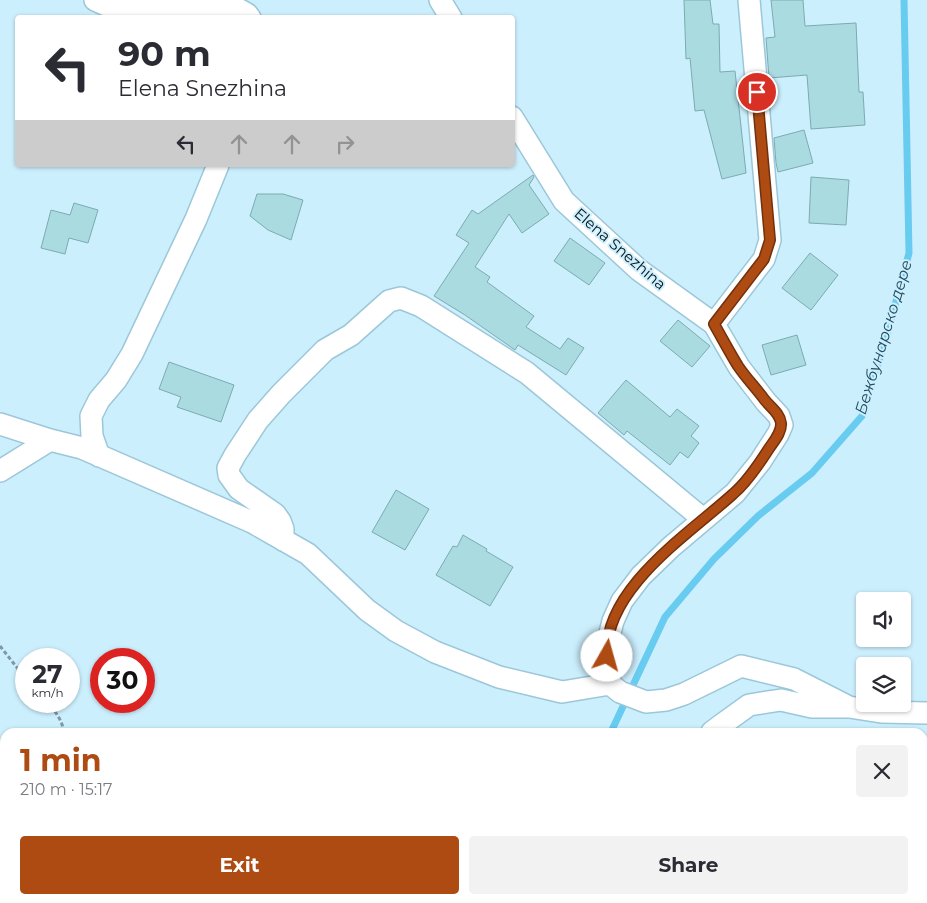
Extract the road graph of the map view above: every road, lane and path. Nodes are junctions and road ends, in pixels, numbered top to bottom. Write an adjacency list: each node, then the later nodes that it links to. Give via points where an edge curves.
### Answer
1 (95, 0): 4 (street, via 106,5 240,10)
2 (440, 0): 5 (street)
3 (749, 0): 8 (street, via 770,240 764,259)
4 (248, 15)
5 (450, 15)
6 (515, 122): 8 (street, Elena Snezhina, via 564,201 639,270)
7 (217, 167): 11 (street, via 132,354 91,416 92,436)
8 (714, 324): 13 (street, Elena Snezhina, via 739,367 779,416 782,425 760,462 735,493)
9 (0, 424): 10 (street)
10 (50, 440): 11 (street); 12 (street)
11 (99, 456): 14 (street, via 252,522)
12 (0, 471)
13 (703, 519): 14 (street, via 527,373 421,306 401,298 389,301 351,335 325,350 258,420 228,468 239,489 274,514 283,529); 17 (street, via 641,576 622,601 612,621 606,645)
14 (283, 540): 17 (street, via 308,554 367,610 396,631 435,652 499,677 562,692)
15 (0, 646): 16 (path)
16 (15, 665)
17 (615, 688): 18 (street, via 646,702 666,700 742,666 794,679)
18 (848, 707): 20 (street); 22 (street, via 812,707 781,700 749,705)
19 (56, 713): 21 (path)
20 (927, 713)
21 (63, 728)
22 (717, 728)

